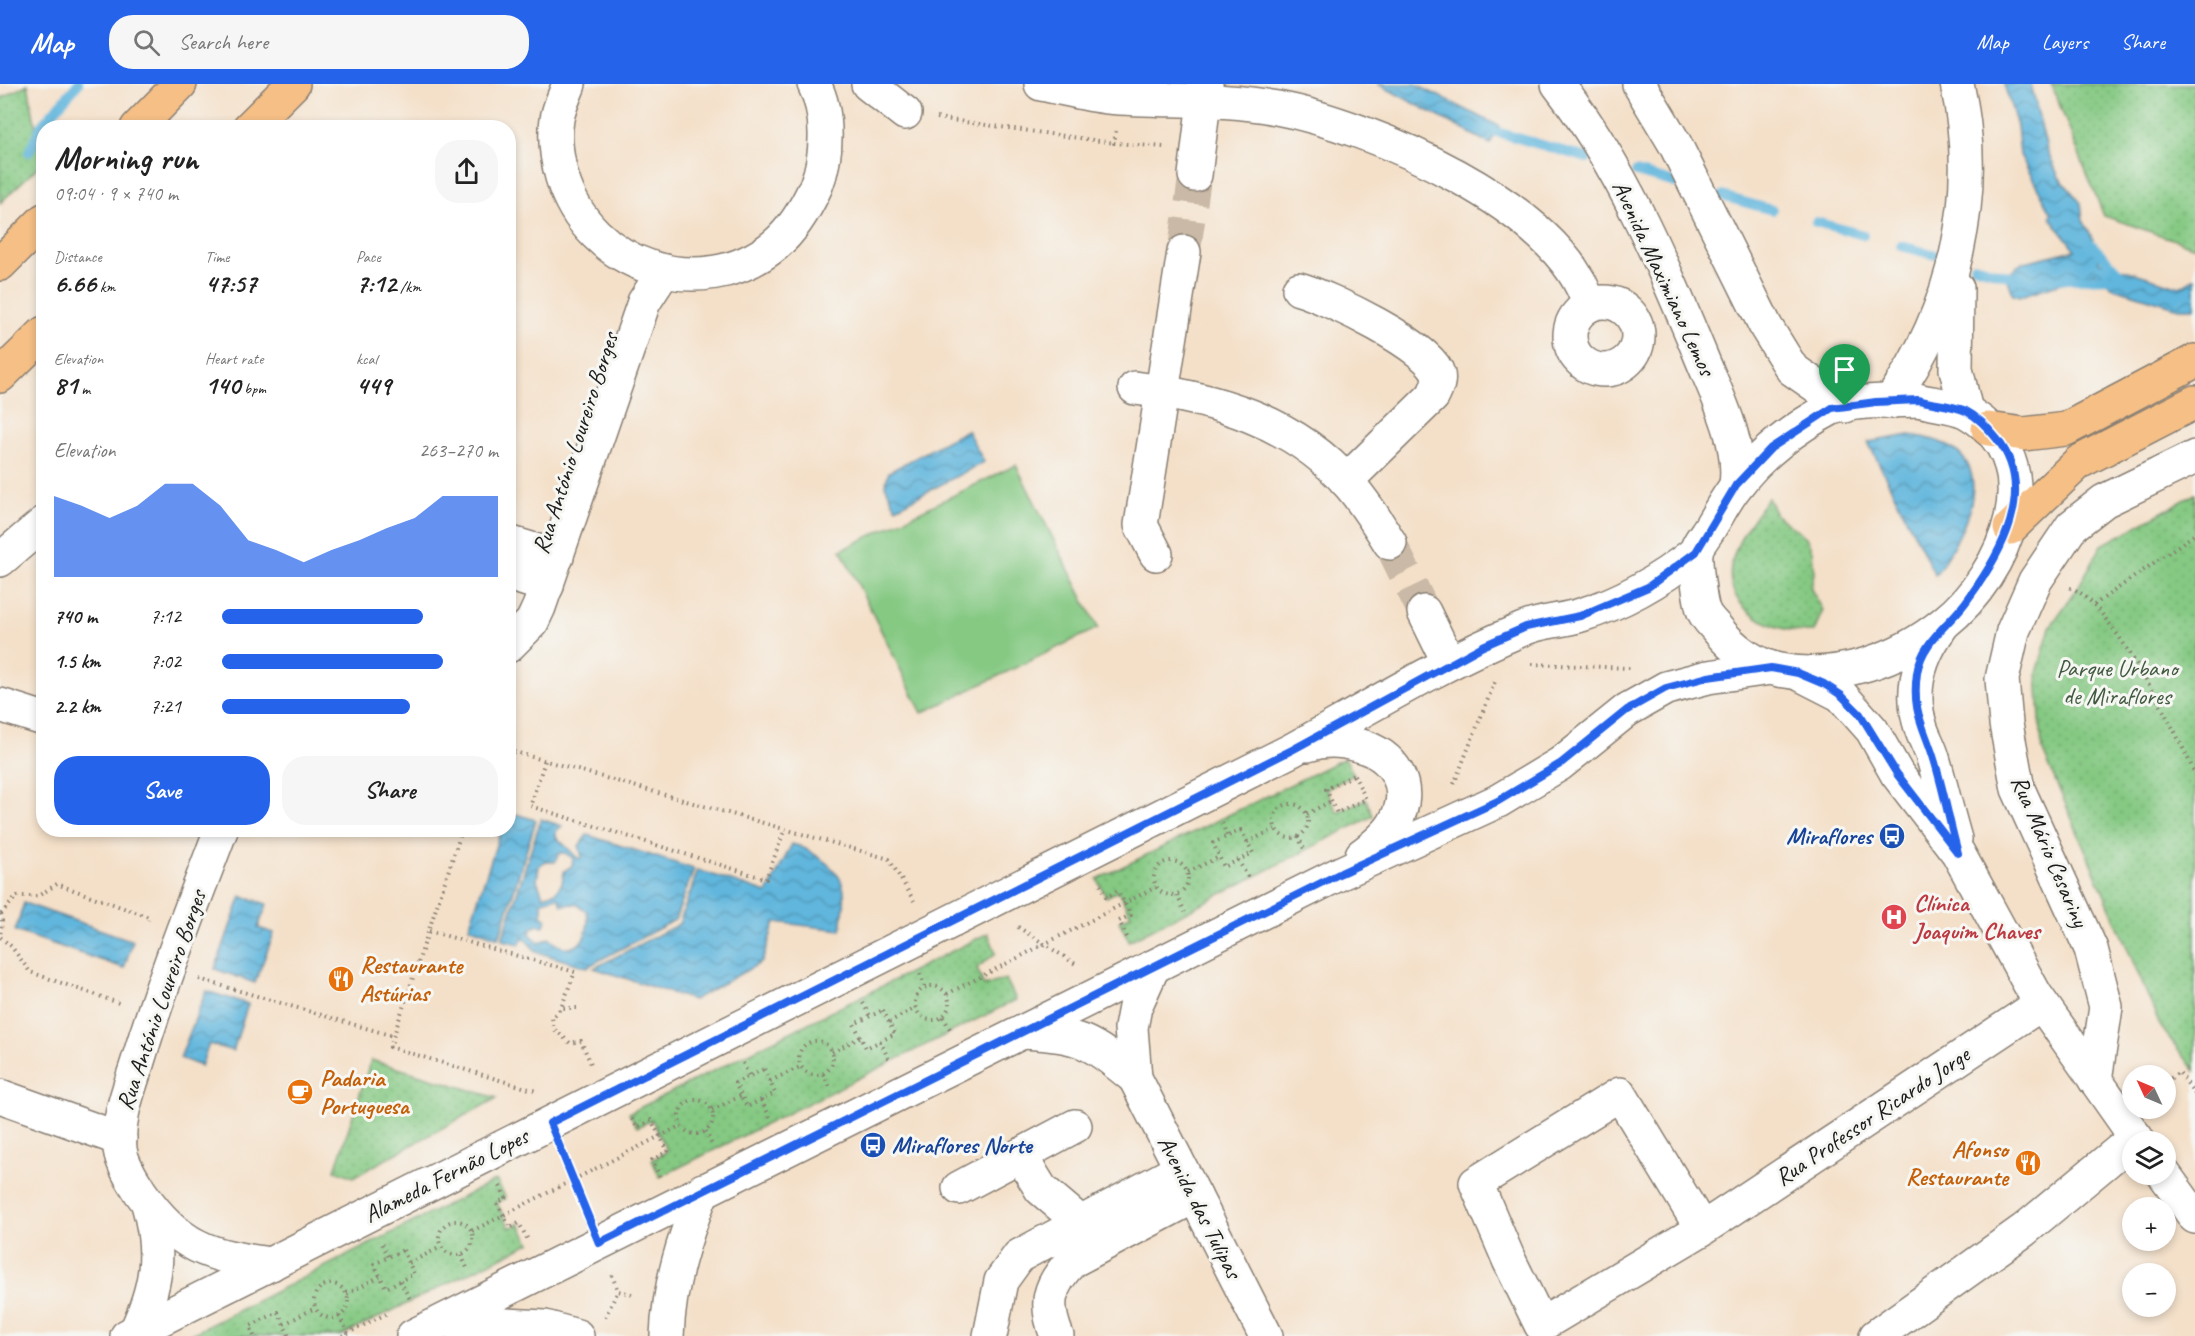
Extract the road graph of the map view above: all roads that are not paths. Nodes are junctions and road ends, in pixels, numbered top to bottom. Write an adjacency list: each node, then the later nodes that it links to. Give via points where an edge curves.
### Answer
1 (180, 84): 12 (highway)
2 (293, 84): 13 (highway)
3 (569, 84): 18 (street, via 557,119 557,159 568,197 590,230)
4 (814, 84): 20 (street, via 826,129 822,172 804,213 775,245 737,267 694,275)
5 (868, 84): 11 (street)
6 (1041, 84): 10 (street, via 1107,97)
7 (1558, 84): 33 (street, Avenida Maximiano Lemos, via 1641,217 1718,398 1733,441 1738,469)
8 (1638, 84): 29 (street, via 1675,144 1766,327 1792,369)
9 (1957, 84): 16 (street, via 1966,155)
10 (1205, 92): 14 (street); 22 (street, via 1322,119 1394,144 1479,189 1552,246 1585,289)
11 (905, 113)
12 (144, 120)
13 (257, 120)
14 (1195, 175)
15 (36, 228): 19 (highway)
16 (1958, 251): 27 (street, via 1933,330); 30 (street, via 1956,369)
17 (1184, 252): 26 (street)
18 (620, 255): 20 (street); 40 (street, Rua António Loureiro Borges, via 626,277 625,293)
19 (0, 264)
20 (664, 271): 40 (street, via 644,302)
21 (1299, 289): 32 (street, via 1348,309 1395,335 1429,358 1439,375 1433,396)
22 (1589, 305)
23 (36, 341): 25 (highway)
24 (2195, 361): 30 (highway, via 2066,429 2024,434)
25 (0, 376)
26 (1148, 390): 32 (street, via 1249,414 1278,426 1304,442); 38 (street, via 1141,525)
27 (1890, 402): 29 (street); 30 (street, via 1918,400)
28 (2195, 402): 34 (highway, via 2079,462)
29 (1845, 406): 33 (street, via 1832,408 1771,448)
30 (1977, 420): 34 (street, via 2005,449 2012,469 2016,497)
31 (2195, 457): 57 (street, Rua Mário Cesariny, via 2096,507 2072,526 2034,581 2013,631 2002,679 2018,789 2091,949 2106,1007)
32 (1346, 481): 36 (street)
33 (1736, 485): 37 (street)
34 (2010, 528): 43 (street, via 1966,602)
35 (36, 530): 39 (street)
36 (1390, 543)
37 (1696, 552): 45 (street, Alameda Fernão Lopes, via 1648,587 1622,599 1580,616 1526,627 1497,653); 46 (street, via 1702,611 1732,648)
38 (1156, 554)
39 (0, 560)
40 (531, 565): 42 (street, Rua António Loureiro Borges); 44 (street, via 532,622)
41 (1424, 612): 45 (street)
42 (516, 614)
43 (1944, 624): 46 (street, via 1883,660 1847,668); 51 (street, via 1928,645 1918,670 1916,698 1921,728 1933,755)
44 (516, 641)
45 (1449, 663): 49 (street, Alameda Fernão Lopes)
46 (1784, 671): 51 (street, via 1841,695 1860,714 1897,774); 52 (street, via 1708,677 1666,688 1627,710 1560,764 1498,801)
47 (0, 705): 48 (street)
48 (36, 716)
49 (1292, 750): 52 (street, via 1319,741 1346,741 1368,747 1397,768 1403,784 1395,823); 72 (street, Alameda Fernão Lopes)
50 (218, 837): 61 (street, Rua António Loureiro Borges, via 146,1036 119,1124)
51 (1958, 853): 54 (street)
52 (1341, 873): 53 (street)
53 (1153, 967): 55 (street); 56 (street, Avenida das Tulipas, via 1135,1007 1131,1028)
54 (2041, 1004): 57 (street); 71 (street, Rua Professor Ricardo Jorge)
55 (1023, 1032): 56 (street, Avenida das Tulipas, via 1081,1039); 67 (street)
56 (1135, 1078): 64 (street, Avenida das Tulipas)
57 (2095, 1080): 60 (street)
58 (0, 1096): 61 (street)
59 (1075, 1125): 63 (street)
60 (2131, 1131)
61 (120, 1139): 68 (street, Rua António Loureiro Borges, via 120,1152)
62 (2122, 1151): 82 (street, via 2024,1230)
63 (1020, 1155): 66 (street); 70 (street, via 1041,1189)
64 (1188, 1183): 70 (street); 80 (street, via 1072,1261 1058,1276 1050,1295 1050,1318); 81 (street, Avenida das Tulipas)
65 (2172, 1185): 69 (street)
66 (959, 1188)
67 (703, 1190): 73 (street); 78 (street, via 684,1239 669,1303)
68 (147, 1202): 72 (street, Rua António Loureiro Borges, via 170,1230 199,1248); 76 (street, via 158,1249 149,1303)
69 (2195, 1217)
70 (1081, 1223): 79 (street, via 1019,1256 1009,1267 1001,1281)
71 (1702, 1229): 74 (street, Rua Professor Ricardo Jorge); 74 (street, Rua Professor Ricardo Jorge, via 1620,1094 1476,1183)
72 (271, 1264): 76 (street, Alameda Fernão Lopes)
73 (441, 1322): 75 (street); 77 (street)
74 (1537, 1331)
75 (589, 1332)
76 (132, 1334)
77 (413, 1336)
78 (667, 1336)
79 (990, 1336)
80 (1058, 1336)
81 (1266, 1336)
82 (1876, 1336)

